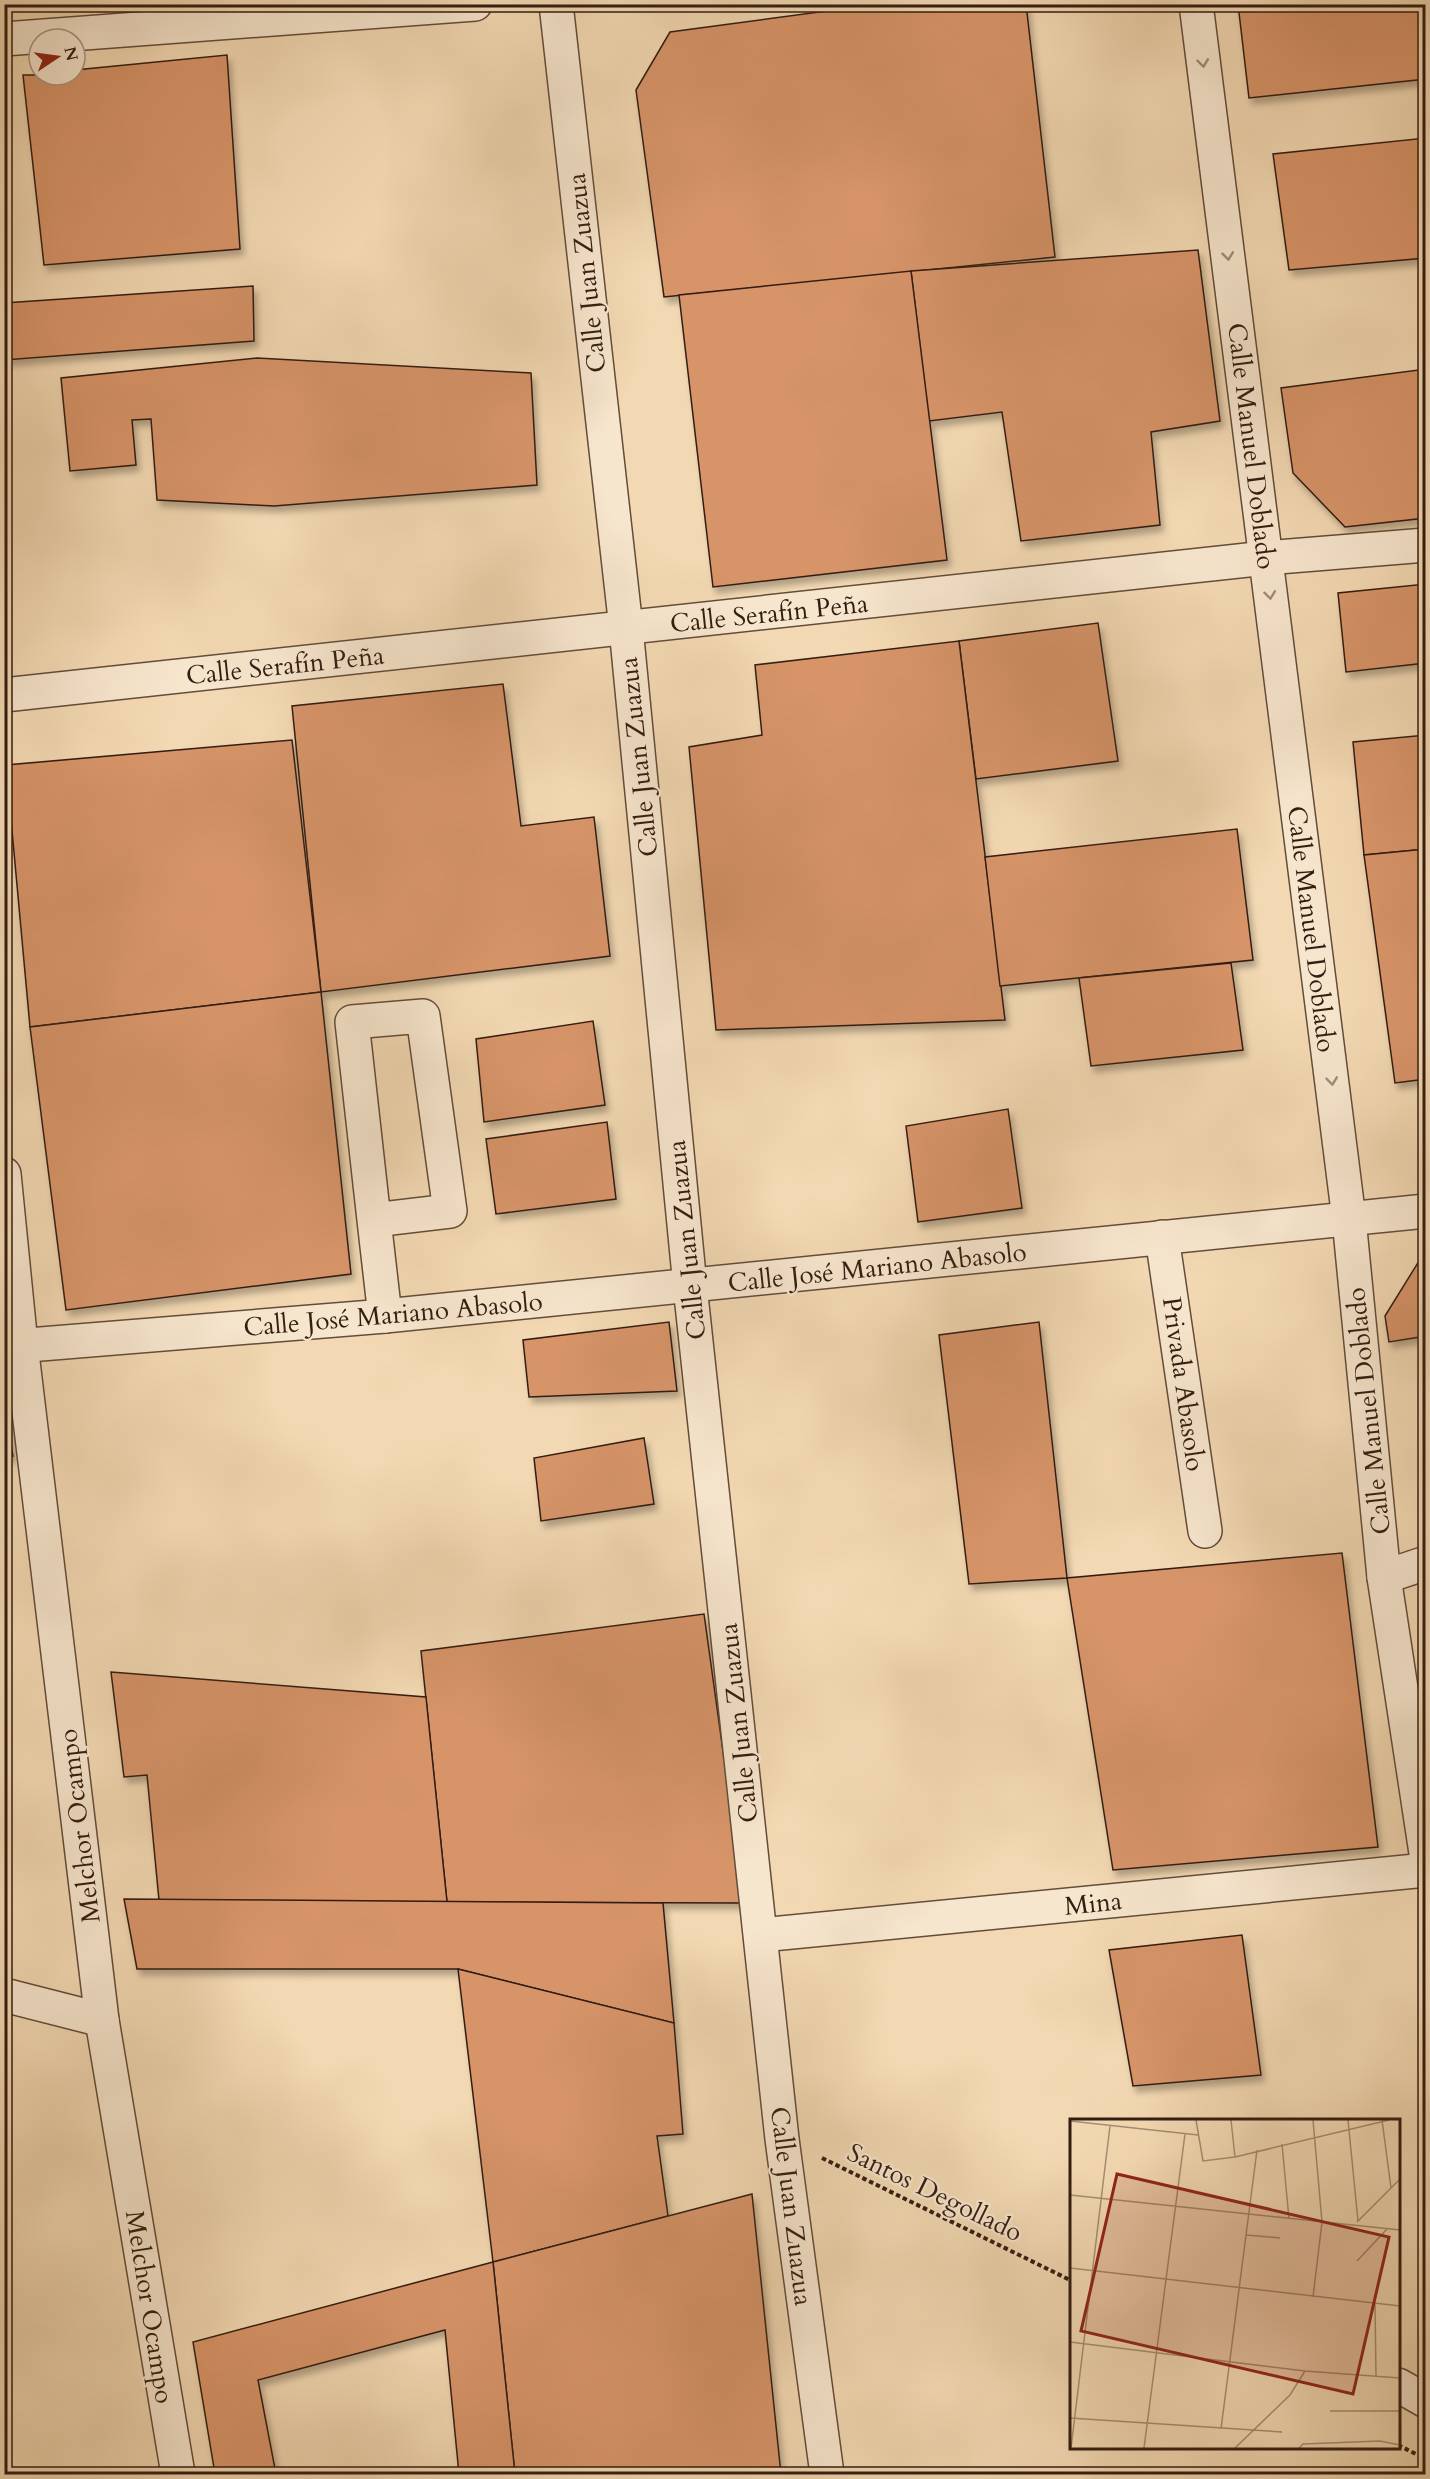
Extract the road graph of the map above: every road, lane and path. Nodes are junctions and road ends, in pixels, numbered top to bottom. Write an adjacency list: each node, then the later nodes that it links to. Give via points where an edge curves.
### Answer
1 (475, 4): 4 (street)
2 (556, 4): 7 (street, Calle Juan Zuazua)
3 (1196, 4): 6 (street, Calle Manuel Doblado, one-way to 6)
4 (4, 39)
5 (1425, 545): 6 (street, Calle Serafín Peña)
6 (1266, 558): 7 (street, Calle Serafín Peña); 11 (street, Calle Manuel Doblado, one-way to 11)
7 (626, 628): 8 (street, Calle Serafín Peña); 14 (street, Calle Juan Zuazua)
8 (4, 695)
9 (4, 1174): 16 (street, Melchor Ocampo)
10 (1425, 1211): 11 (street, Calle José Mariano Abasolo)
11 (1349, 1219): 13 (street, Calle José Mariano Abasolo); 19 (street, Calle Manuel Doblado)
12 (374, 1220): 12 (street, via 352,1022 423,1016 450,1211); 15 (street)
13 (1162, 1237): 14 (street, Calle José Mariano Abasolo); 17 (street, Privada Abasolo)
14 (690, 1286): 15 (street, Calle José Mariano Abasolo); 22 (street, Calle Juan Zuazua)
15 (385, 1316): 16 (street, Calle José Mariano Abasolo)
16 (13, 1346): 24 (street, Melchor Ocampo)
17 (1205, 1531)
18 (1425, 1563): 19 (street)
19 (1384, 1577): 20 (street, Calle Manuel Doblado)
20 (1425, 1853)
21 (1425, 1870): 22 (street, Mina)
22 (761, 1935): 25 (street, Calle Juan Zuazua)
23 (4, 1995): 24 (street)
24 (102, 2020): 31 (street, Melchor Ocampo)
25 (782, 2139): 26 (path, Santos Degollado); 32 (street, Calle Juan Zuazua)
26 (1070, 2281)
27 (1400, 2386): 28 (street)
28 (1425, 2401)
29 (1400, 2446): 30 (path)
30 (1425, 2459)
31 (178, 2475)
32 (827, 2475)

